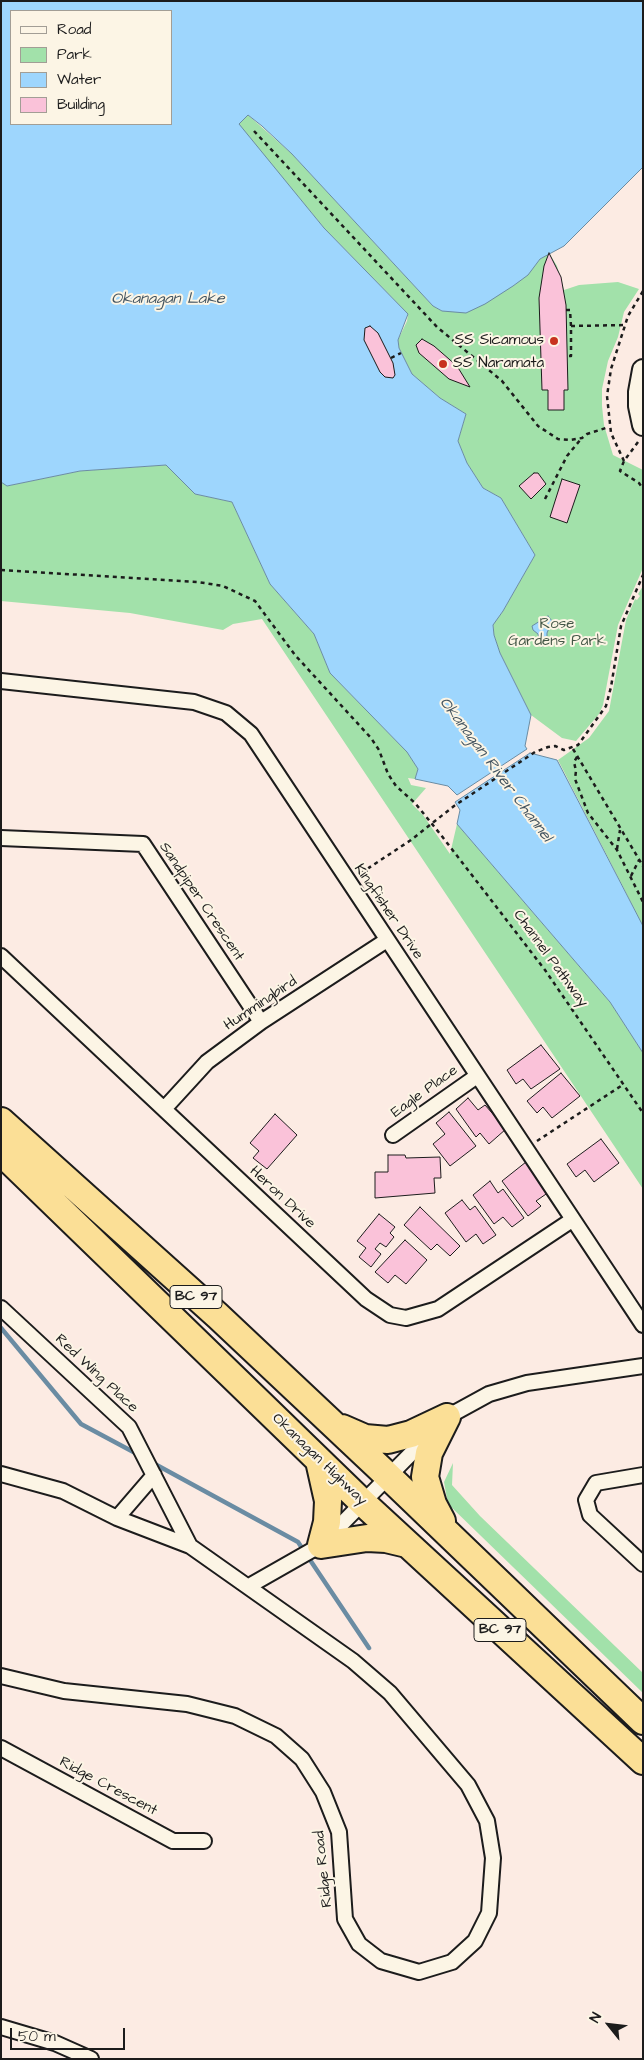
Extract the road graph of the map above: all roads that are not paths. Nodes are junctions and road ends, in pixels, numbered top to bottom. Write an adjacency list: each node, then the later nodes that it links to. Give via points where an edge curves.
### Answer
1 (643, 370): 2 (street, via 638,392)
2 (643, 425)
3 (1, 681): 5 (street, Kingfisher Drive, via 194,702 226,713 251,734)
4 (1, 838): 7 (street, Sandpiper Crescent, via 143,844)
5 (387, 940): 7 (street, Hummingbird); 8 (street, Kingfisher Drive)
6 (1, 956): 9 (street, Heron Drive)
7 (261, 1022): 9 (street, Hummingbird, via 207,1062)
8 (476, 1076): 11 (street, Eagle Place); 13 (street, Kingfisher Drive)
9 (164, 1109): 13 (street, Heron Drive, via 366,1299 390,1315 406,1318 438,1308)
10 (1, 1121): 18 (highway, BC 97)
11 (393, 1135)
12 (1, 1152): 19 (highway, Okanagan Highway / BC 97)
13 (572, 1220): 15 (street, Kingfisher Drive)
14 (1, 1308): 21 (street, Red Wing Place, via 129,1427)
15 (643, 1325)
16 (643, 1366): 17 (street, via 527,1382 489,1394)
17 (447, 1417): 18 (highway, via 412,1434 388,1440 366,1438); 23 (street); 26 (highway, via 429,1452 425,1477 433,1504)
18 (333, 1425): 23 (highway, BC 97)
19 (319, 1461): 24 (highway, Okanagan Highway / BC 97); 28 (highway, via 328,1502)
20 (1, 1474): 25 (street, via 63,1491)
21 (154, 1475): 25 (street); 29 (street, Red Wing Place)
22 (643, 1475): 30 (street, via 596,1483 586,1500 590,1515)
23 (388, 1476): 24 (street); 26 (highway, BC 97)
24 (363, 1503): 27 (highway, Okanagan Highway / BC 97); 28 (street)
25 (117, 1518): 29 (street)
26 (450, 1535): 33 (highway, BC 97)
27 (407, 1544): 28 (highway, via 386,1538 367,1538); 35 (highway, Okanagan Highway / BC 97)
28 (321, 1545): 31 (street)
29 (190, 1546): 31 (street)
30 (643, 1564)
31 (249, 1586): 32 (street, Ridge Road, via 353,1661 390,1693 468,1785 487,1821 492,1849 489,1913 475,1941 452,1962 419,1972 381,1961 359,1944 345,1919 336,1824 323,1792 302,1759 276,1736 235,1716 187,1704 64,1691)
32 (1, 1676)
33 (643, 1721)
34 (1, 1748): 36 (street, Ridge Crescent, via 173,1841)
35 (643, 1761)
36 (204, 1841)
37 (1, 2028): 38 (street, via 54,2043)
38 (91, 2059)

